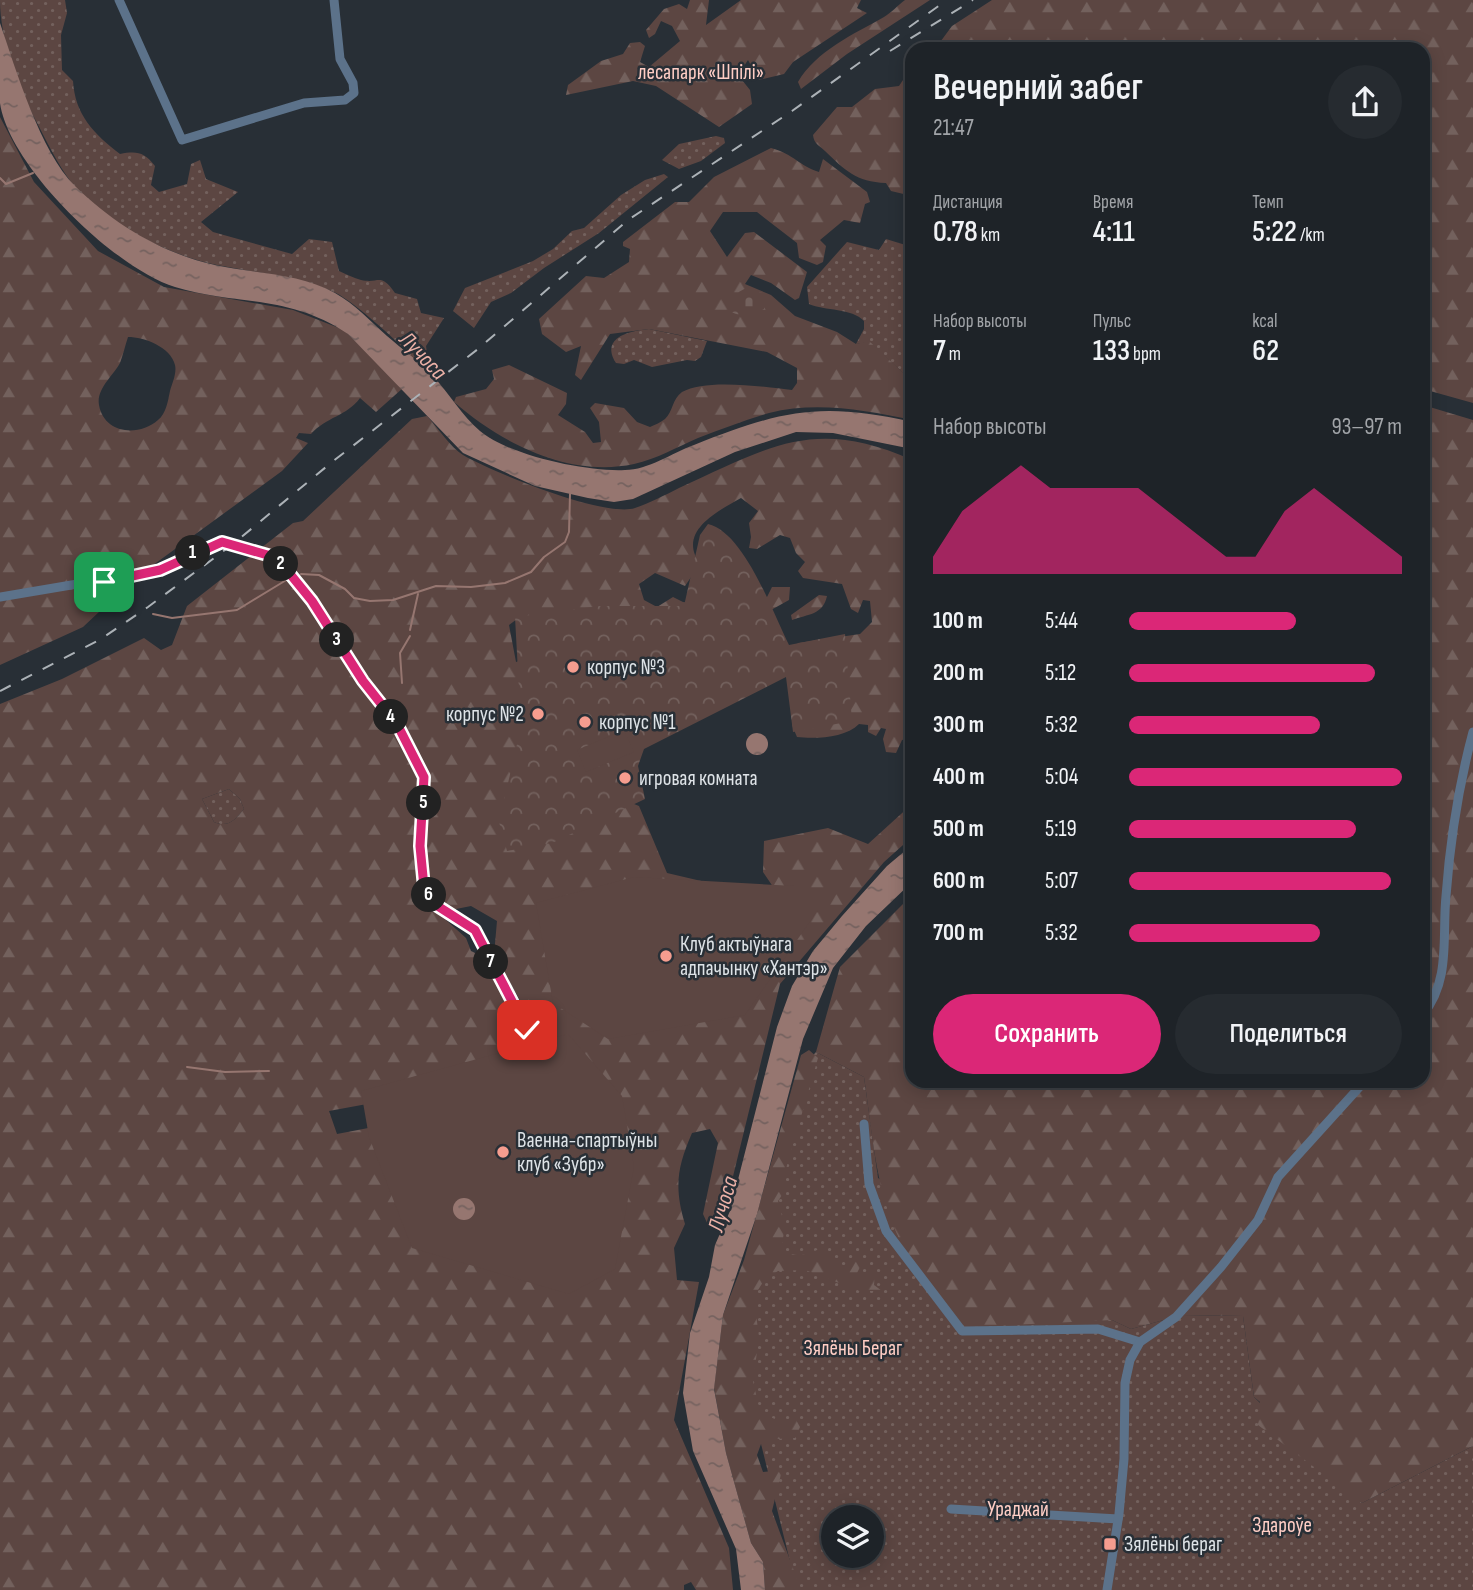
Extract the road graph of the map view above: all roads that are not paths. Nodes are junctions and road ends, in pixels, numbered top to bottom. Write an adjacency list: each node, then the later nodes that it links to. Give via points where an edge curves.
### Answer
1 (119, 0): 2 (street, via 182,140 304,103 345,100 354,93 340,59)
2 (334, 0)
3 (0, 597): 6 (street, via 160,570 222,542 271,556 312,601 363,681 397,724 424,777 420,846 424,887 436,905 475,930 513,1007)
4 (1473, 732): 5 (street, via 1446,895 1444,961)
5 (1430, 1002)
6 (538, 1043)
7 (1359, 1088): 9 (street, via 1278,1177 1258,1220 1221,1267 1176,1317)
8 (864, 1124): 9 (street, via 869,1184 886,1231 962,1331 1098,1329)
9 (1140, 1342): 11 (street, via 1125,1383)
10 (951, 1509): 11 (street)
11 (1118, 1519): 12 (street)
12 (1107, 1590)

